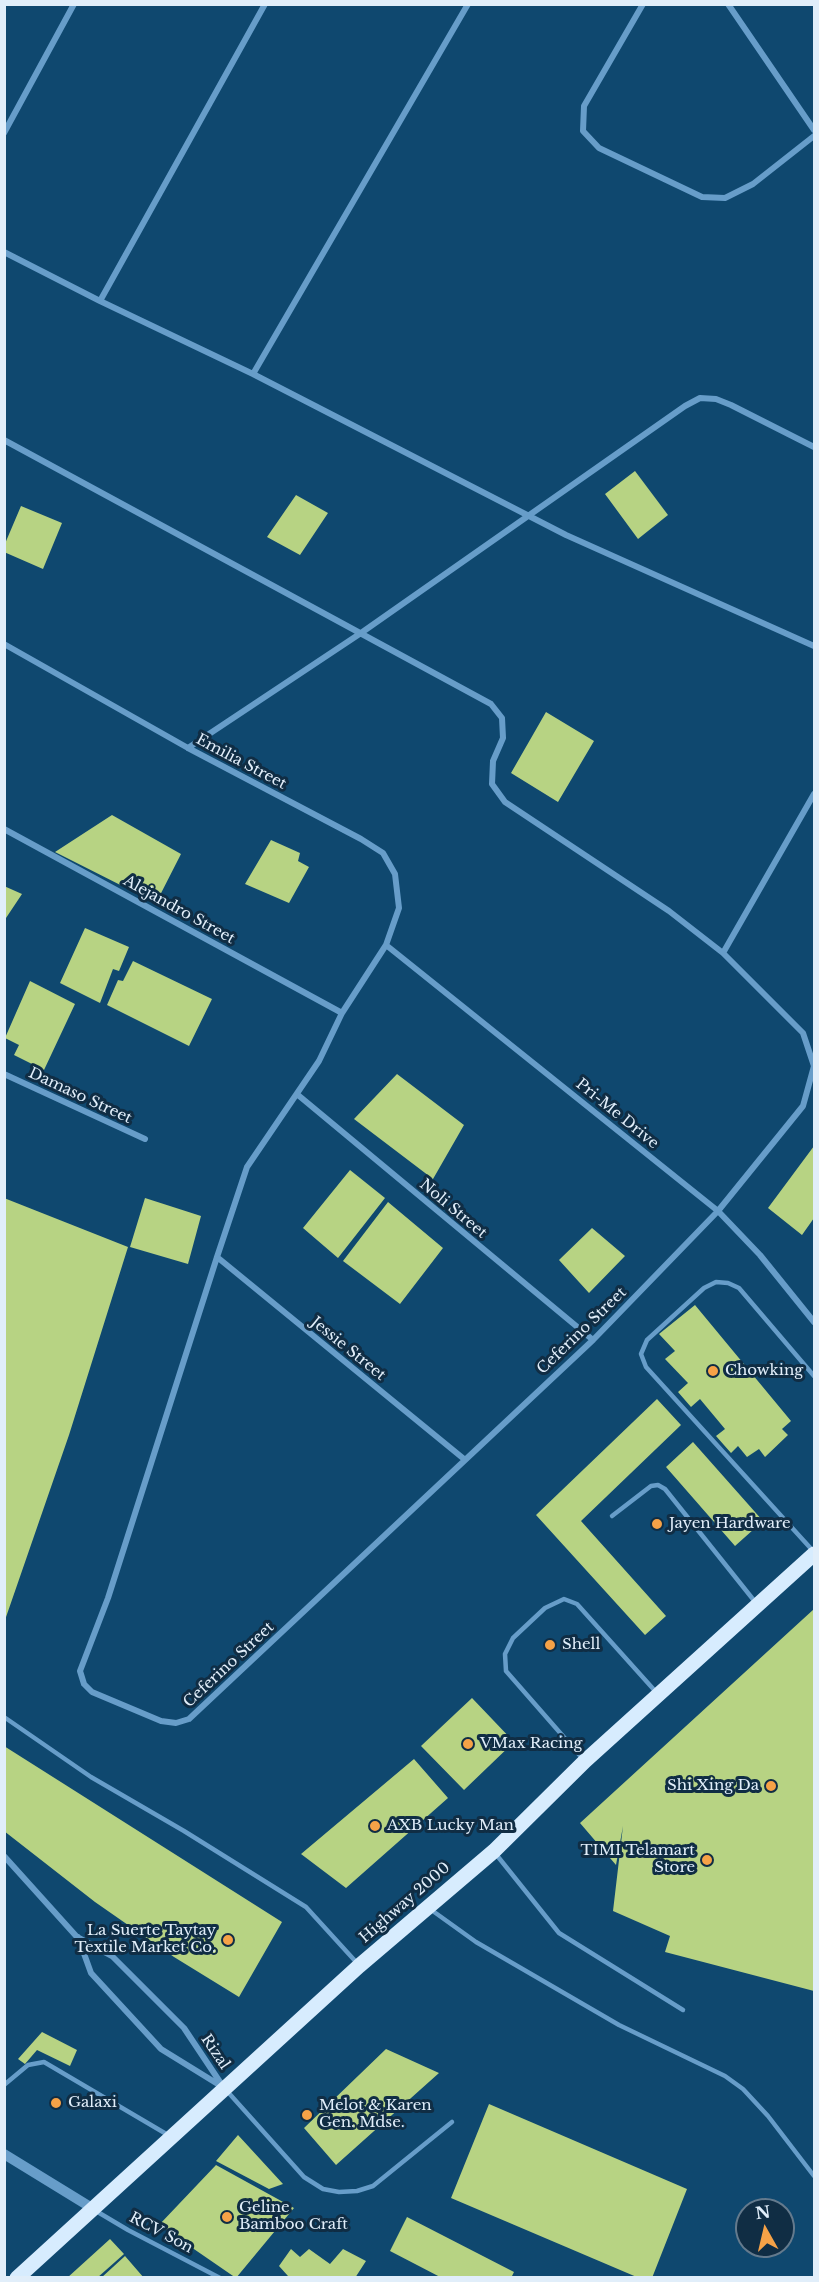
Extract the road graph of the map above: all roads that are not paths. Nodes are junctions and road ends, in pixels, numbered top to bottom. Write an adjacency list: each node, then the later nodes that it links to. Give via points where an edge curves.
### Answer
1 (74, 4): 7 (street)
2 (266, 4): 10 (street)
3 (468, 4): 11 (street)
4 (643, 4): 8 (street, via 584,106 583,131 598,148 702,197 725,198 753,184)
5 (728, 4): 6 (street)
6 (814, 130)
7 (4, 133)
8 (814, 136)
9 (4, 252): 10 (street)
10 (100, 301): 11 (street)
11 (253, 374): 14 (street)
12 (4, 440): 15 (street)
13 (814, 447): 14 (street, via 731,405 716,399 700,399)
14 (529, 517): 15 (street); 17 (street)
15 (361, 633): 18 (street); 22 (street, via 491,704 502,718 503,738 493,761 492,784 505,802 669,911)
16 (4, 644): 18 (street, Emilia Street)
17 (814, 646)
18 (188, 748): 21 (street, Emilia Street, via 382,853 395,874 399,908)
19 (814, 794): 22 (street)
20 (4, 829): 23 (street, Alejandro Street)
21 (386, 945): 23 (street, Ceferino Street); 28 (street, Pri-Me Drive)
22 (723, 953): 24 (street, via 803,1033)
23 (342, 1013): 26 (street, Ceferino Street)
24 (814, 1066): 28 (street, Ceferino Street, via 803,1106)
25 (4, 1074): 27 (street, Damaso Street)
26 (298, 1095): 29 (street, Ceferino Street, via 247,1167); 31 (street, Noli Street)
27 (145, 1139)
28 (718, 1211): 30 (street, Pri-Me Drive); 31 (street, Ceferino Street)
29 (217, 1257): 33 (street, Jessie Street); 33 (street, Ceferino Street, via 108,1598 80,1671 92,1692 161,1721 176,1723 189,1719)
30 (814, 1322)
31 (593, 1340): 33 (street, Ceferino Street)
32 (814, 1376): 35 (lane, via 739,1288 728,1282 704,1288 647,1340 641,1354 646,1366)
33 (464, 1459)
34 (612, 1516): 36 (lane, via 651,1486 665,1489)
35 (814, 1553): 36 (main road, Highway 2000)
36 (758, 1605): 37 (main road, Highway 2000)
37 (658, 1694): 39 (main road, Highway 2000); 39 (lane, via 577,1604 564,1599 545,1608 513,1638 505,1654 506,1671)
38 (4, 1717): 44 (lane, via 91,1778 306,1907)
39 (585, 1761): 40 (main road, Highway 2000)
40 (494, 1851): 42 (main road, Highway 2000); 45 (lane, via 559,1933)
41 (4, 1856): 43 (street, Rizal)
42 (427, 1906): 44 (main road, Highway 2000); 51 (lane, via 476,1942 599,2013 725,2076 768,2116)
43 (77, 1936): 47 (street, Rizal, via 112,1956 184,2028); 47 (street, Rizal, via 92,1972 161,2049)
44 (359, 1966): 47 (main road, Highway 2000)
45 (683, 2010)
46 (4, 2085): 49 (lane, via 28,2065 44,2062)
47 (224, 2088): 48 (lane, via 304,2178 323,2189 339,2192 374,2186); 49 (main road, Highway 2000)
48 (452, 2122)
49 (171, 2136): 52 (main road, Highway 2000)
50 (4, 2154): 52 (street)
51 (814, 2176)
52 (92, 2208): 53 (main road, Highway 2000); 54 (lane, RCV Son)
53 (17, 2277)
54 (220, 2277)

